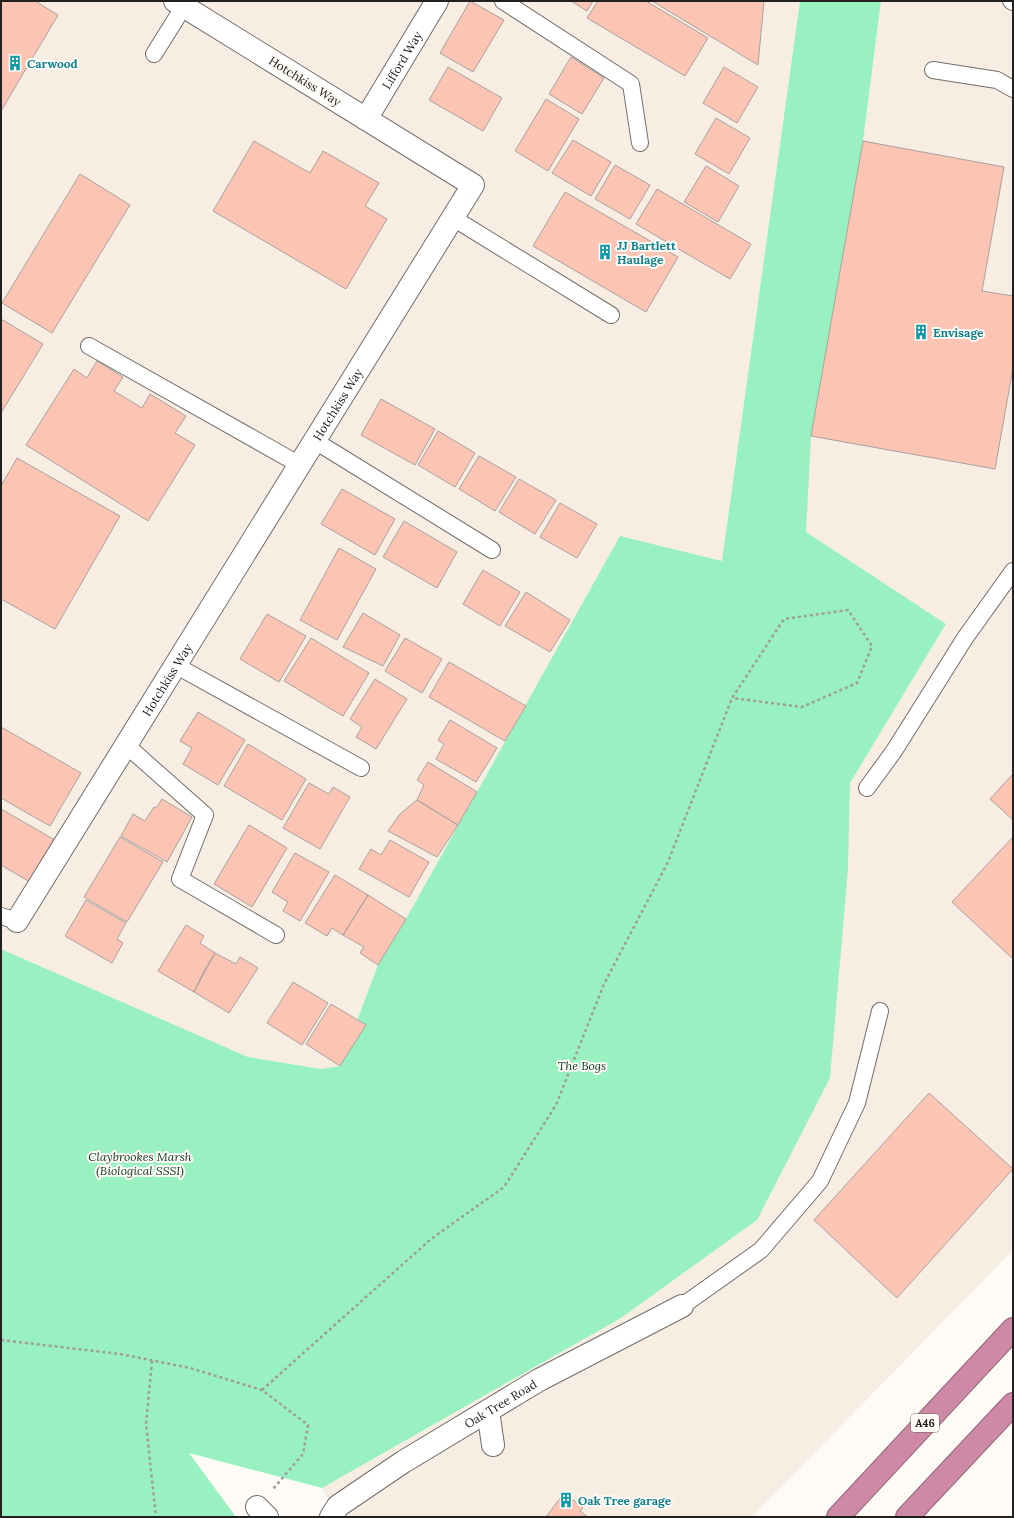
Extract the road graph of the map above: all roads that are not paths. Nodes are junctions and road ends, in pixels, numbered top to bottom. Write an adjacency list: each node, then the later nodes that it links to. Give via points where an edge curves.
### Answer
1 (437, 1): 7 (street, Lifford Way)
2 (503, 1): 8 (lane, via 631,84)
3 (180, 4): 4 (lane); 7 (street, Hotchkiss Way)
4 (154, 54)
5 (933, 70): 6 (lane, via 997,80)
6 (1013, 89)
7 (366, 119): 9 (street, Hotchkiss Way, via 473,185)
8 (640, 143)
9 (453, 218): 10 (lane); 12 (street, Hotchkiss Way)
10 (611, 315)
11 (90, 346): 13 (lane)
12 (315, 441): 13 (street, Hotchkiss Way); 14 (lane)
13 (300, 465): 16 (street, Hotchkiss Way)
14 (492, 550)
15 (1013, 571): 19 (lane, via 965,638 894,751)
16 (175, 666): 17 (street, Hotchkiss Way); 18 (lane)
17 (126, 745): 20 (street, Hotchkiss Way); 21 (lane, via 205,815 180,879)
18 (361, 768)
19 (867, 788)
20 (9, 919)
21 (276, 935)
22 (880, 1011): 23 (lane, via 857,1103 820,1181 761,1250)
23 (682, 1306): 26 (street, Oak Tree Road, via 539,1380)
24 (1013, 1329): 29 (highway, A46)
25 (1013, 1404): 30 (highway)
26 (488, 1411): 27 (street); 28 (street, Oak Tree Road, via 396,1466 338,1506)
27 (493, 1445)
28 (331, 1517)
29 (838, 1517)
30 (907, 1517)

